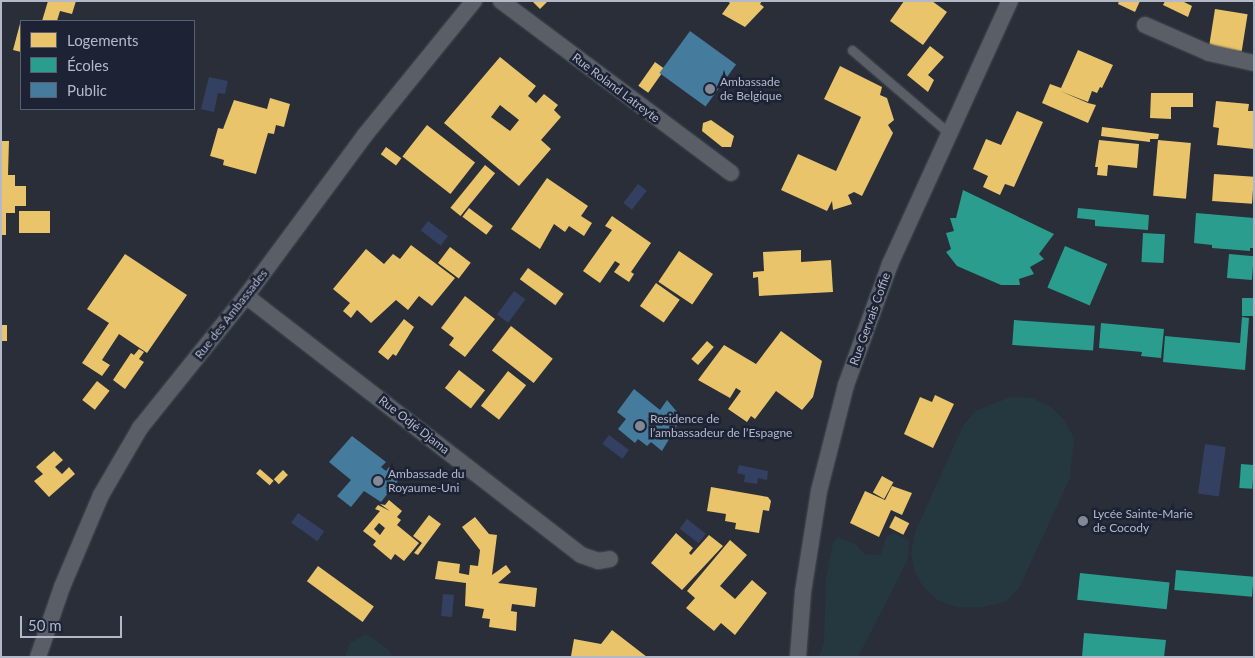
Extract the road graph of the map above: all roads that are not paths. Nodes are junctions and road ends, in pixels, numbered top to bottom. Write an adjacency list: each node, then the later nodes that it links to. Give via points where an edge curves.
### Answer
1 (474, 1): 9 (street, Rue des Ambassades, via 365,135)
2 (502, 1): 8 (street, Rue Roland Latreyte)
3 (1010, 1): 7 (street, Rue Gervais Coffie)
4 (1145, 25): 6 (street, via 1209,53)
5 (852, 50): 7 (lane)
6 (1254, 63)
7 (950, 134): 12 (street, Rue Gervais Coffie, via 890,264 846,385 819,490 803,592)
8 (731, 173)
9 (246, 296): 10 (street, Rue Odjé Djama, via 582,555 598,560); 11 (street, Rue des Ambassades, via 140,428 121,457 62,587)
10 (610, 559)
11 (38, 657)
12 (798, 657)

